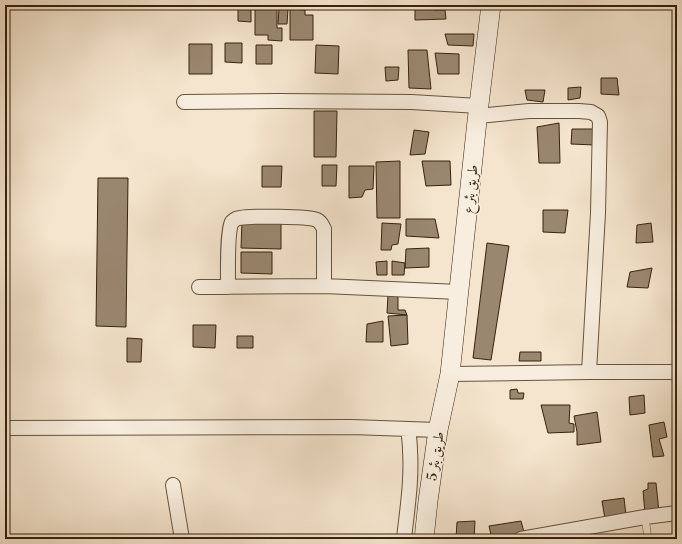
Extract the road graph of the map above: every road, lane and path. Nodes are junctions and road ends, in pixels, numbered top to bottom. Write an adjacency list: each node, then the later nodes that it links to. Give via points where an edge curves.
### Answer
1 (491, 5): 3 (street, طريق بئر ع)
2 (184, 102): 3 (street, via 411,102)
3 (479, 111): 7 (street, طريق بئر ع); 8 (street, via 579,111 591,112 598,116 598,213)
4 (324, 286): 6 (street); 6 (street, via 324,229 321,222 306,218 240,217 230,226); 7 (street)
5 (199, 287): 6 (street)
6 (228, 287)
7 (459, 292): 10 (street, طريق بئر ع)
8 (589, 372): 9 (street); 10 (street)
9 (677, 372)
10 (450, 374): 13 (street, طريق بئر 5)
11 (5, 428): 12 (street)
12 (408, 429): 13 (street); 18 (street, via 411,467)
13 (438, 430): 19 (street, طريق بئر 5)
14 (173, 485): 17 (street)
15 (677, 513): 16 (street)
16 (645, 517): 20 (street); 21 (lane)
17 (182, 539)
18 (404, 539)
19 (424, 539)
20 (521, 539)
21 (648, 539)

